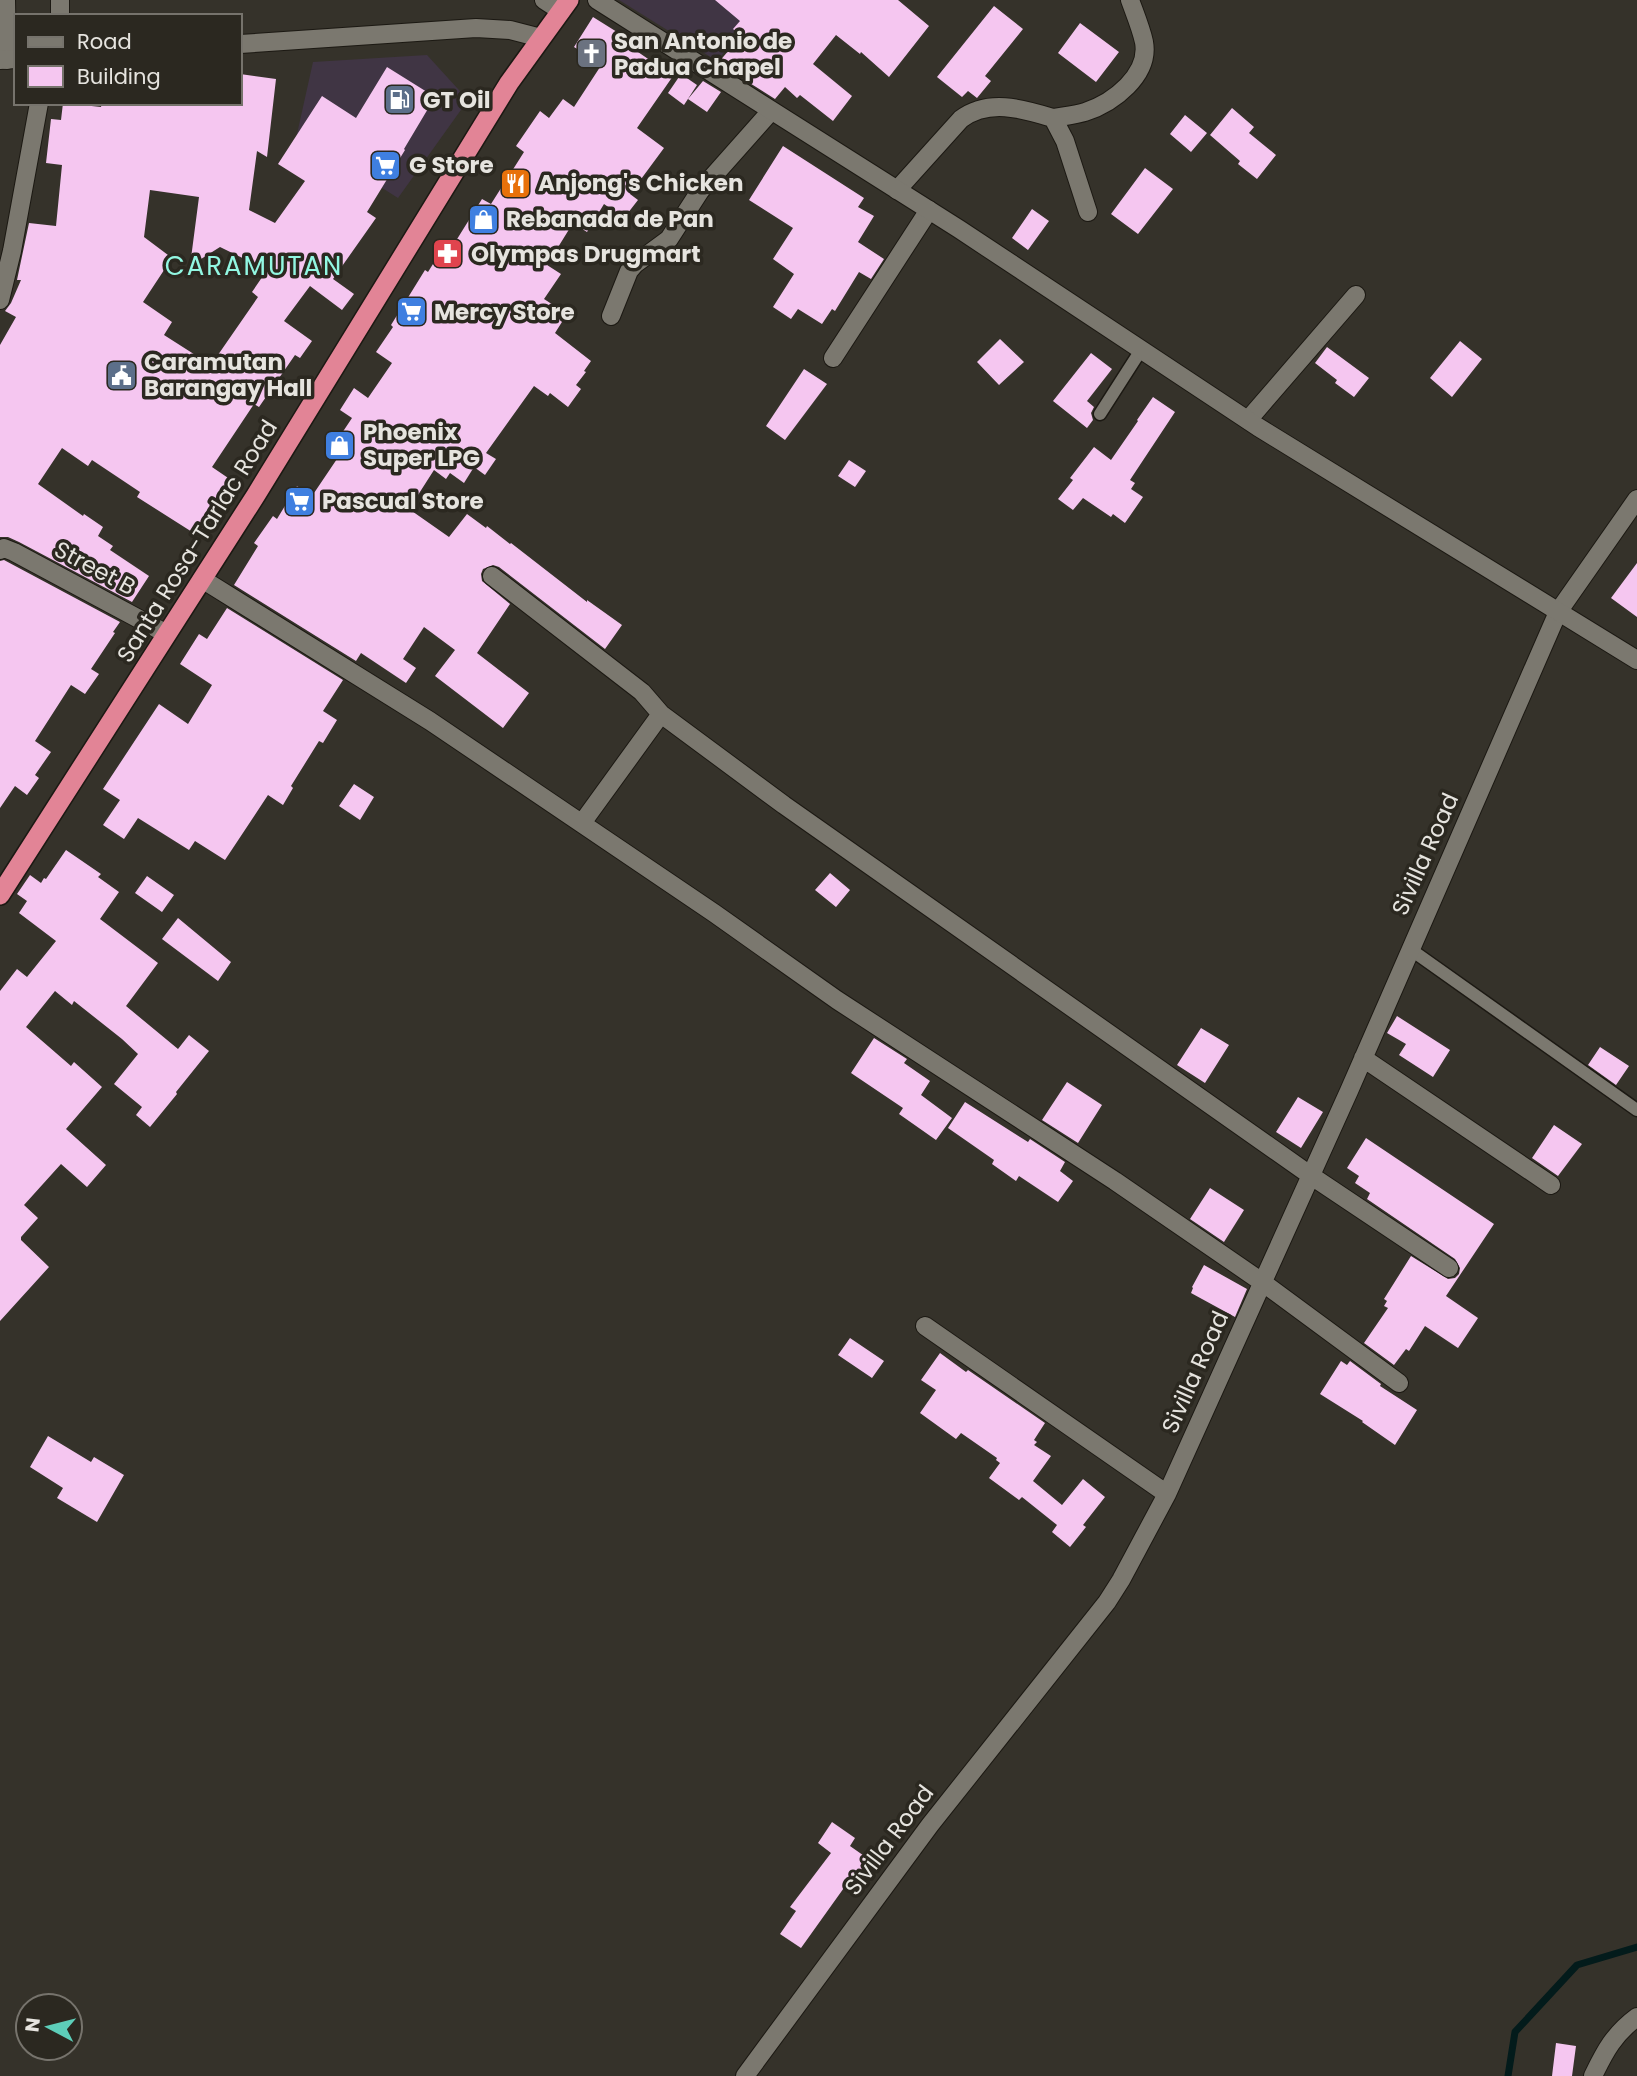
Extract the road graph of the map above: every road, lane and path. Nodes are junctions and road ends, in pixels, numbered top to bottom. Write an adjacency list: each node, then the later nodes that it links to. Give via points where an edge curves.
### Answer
1 (6, 0): 8 (street)
2 (544, 0): 5 (street)
3 (597, 0): 10 (street)
4 (1130, 0): 11 (street, via 1144,44 1138,72 1107,103)
5 (565, 6): 6 (highway, Santa Rosa-Tarlac Road)
6 (541, 38): 7 (street, via 476,28); 25 (highway, Santa Rosa-Tarlac Road)
7 (242, 44)
8 (8, 60)
9 (39, 105): 16 (street)
10 (771, 111): 12 (street); 17 (street, via 701,191 668,239 629,271)
11 (1053, 118): 12 (street, via 1022,109 971,111); 14 (street)
12 (897, 190): 13 (street)
13 (929, 210): 18 (street); 19 (street)
14 (1088, 212)
15 (1356, 295): 21 (street)
16 (0, 300)
17 (611, 316)
18 (1141, 349): 20 (lane); 21 (street)
19 (833, 358)
20 (1100, 414)
21 (1248, 420): 26 (street)
22 (1637, 499): 26 (street, Sivilla Road)
23 (0, 550): 27 (street, Street B, via 14,552)
24 (492, 576): 29 (street, via 642,692)
25 (202, 579): 27 (highway, Santa Rosa-Tarlac Road); 30 (street, via 430,721)
26 (1558, 612): 28 (street); 32 (street, Sivilla Road)
27 (167, 634): 31 (highway, Santa Rosa-Tarlac Road)
28 (1637, 660)
29 (661, 714): 30 (street); 35 (street)
30 (582, 823): 38 (street, via 837,1000)
31 (0, 895)
32 (1410, 949): 33 (street, Sivilla Road); 34 (lane)
33 (1363, 1058): 35 (street, Sivilla Road); 36 (street)
34 (1637, 1110)
35 (1310, 1175): 37 (street); 38 (street, Sivilla Road)
36 (1551, 1185)
37 (1449, 1268)
38 (1262, 1282): 40 (street); 41 (street, Sivilla Road)
39 (925, 1326): 41 (street)
40 (1399, 1383)
41 (1167, 1494): 43 (street, Sivilla Road, via 1107,1602 930,1825)
42 (1637, 2017): 44 (street, via 1605,2050)
43 (745, 2076)
44 (1593, 2076)

